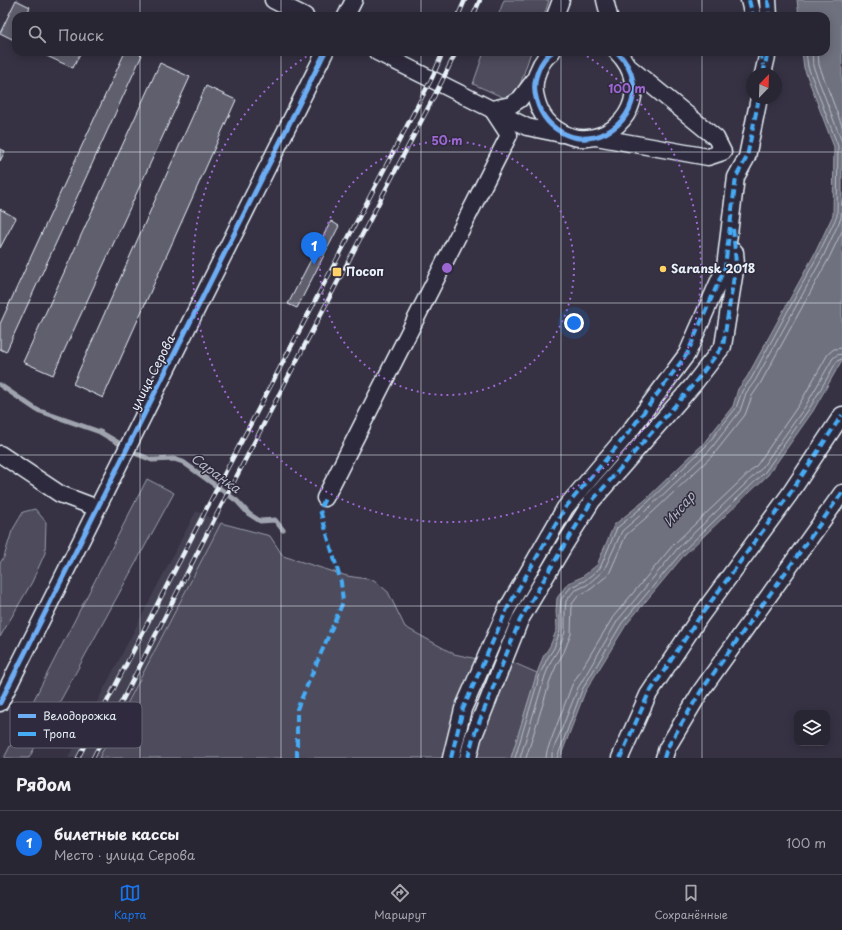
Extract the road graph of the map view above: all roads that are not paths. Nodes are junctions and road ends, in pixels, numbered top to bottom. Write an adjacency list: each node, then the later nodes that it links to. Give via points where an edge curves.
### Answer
1 (273, 0): 7 (street)
2 (354, 0): 8 (street)
3 (561, 0): 9 (street)
4 (605, 0): 10 (street)
5 (749, 0): 11 (street)
6 (768, 0): 12 (street)
7 (297, 12)
8 (348, 12)
9 (556, 12)
10 (608, 12)
11 (751, 12)
12 (769, 12)
13 (323, 56): 32 (street, улица Серова)
14 (385, 56): 24 (street)
15 (549, 56): 19 (street)
16 (620, 56): 20 (street)
17 (761, 56): 21 (street)
18 (767, 56): 22 (street)
19 (540, 66): 24 (street, via 520,100 511,105); 25 (street, via 534,90 537,105 544,118)
20 (629, 67): 26 (street, via 633,81 633,96 629,110 621,122 609,132); 26 (street, via 716,138 723,152 708,157)
21 (763, 68)
22 (765, 68)
23 (758, 104): 27 (street, via 747,157 736,177)
24 (492, 109): 25 (street, via 527,127); 31 (street, via 509,135)
25 (566, 135): 26 (street)
26 (596, 137)
27 (732, 211): 34 (street, via 725,267 687,354 629,432 564,508 507,609 463,709); 35 (street, via 736,264 723,346 693,385 592,501 565,544 520,620 473,738)
28 (842, 415): 36 (street, via 648,695)
29 (0, 454): 32 (street, via 60,494)
30 (842, 493): 37 (street, via 701,691 667,748)
31 (325, 498)
32 (97, 508): 33 (street, улица Серова)
33 (0, 703)
34 (451, 758)
35 (468, 758)
36 (620, 758)
37 (664, 758)

